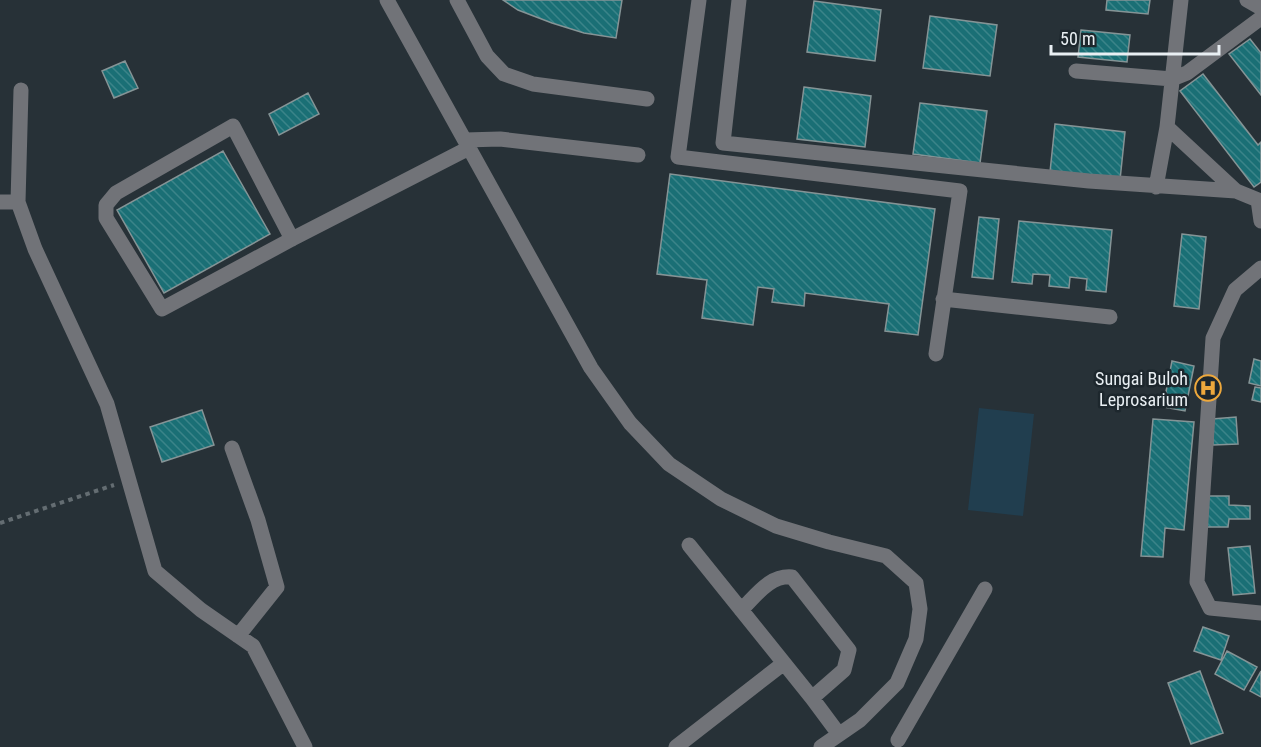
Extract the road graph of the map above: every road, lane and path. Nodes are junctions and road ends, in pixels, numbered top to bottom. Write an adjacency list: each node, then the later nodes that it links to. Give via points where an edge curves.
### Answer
1 (387, 0): 14 (lane)
2 (457, 0): 12 (lane, via 487,56 504,74 533,84)
3 (699, 0): 24 (lane, via 678,157 960,191)
4 (739, 0): 16 (lane, via 723,143)
5 (1181, 0): 10 (lane)
6 (1247, 0): 7 (lane)
7 (1261, 8)
8 (1261, 18): 10 (lane, via 1187,73)
9 (1076, 71): 10 (lane)
10 (1172, 79): 13 (lane)
11 (21, 90): 20 (lane)
12 (646, 99)
13 (1167, 127): 16 (lane); 17 (lane)
14 (467, 144): 15 (lane, via 500,139); 22 (lane); 37 (lane, via 591,368 630,423 669,464 721,498 776,526 886,556 916,583 920,609 916,639 897,683 860,720)
15 (638, 155)
16 (1156, 187): 17 (lane)
17 (1236, 191): 18 (lane)
18 (1260, 199): 21 (lane)
19 (0, 202): 20 (lane)
20 (18, 202): 28 (lane, via 35,249 106,404)
21 (1261, 221)
22 (292, 239): 22 (lane, via 162,309 106,218 106,205 116,193 233,126)
23 (1261, 268): 33 (lane, via 1235,290 1213,338 1197,582 1210,608)
24 (944, 299): 25 (lane); 26 (lane)
25 (1110, 317)
26 (936, 354)
27 (232, 448): 34 (lane, via 277,587)
28 (129, 480): 29 (path); 34 (lane, via 154,571)
29 (0, 523)
30 (689, 545): 32 (lane)
31 (985, 589): 38 (lane)
32 (741, 610): 35 (lane); 36 (lane, via 770,582 792,577 849,650 844,670)
33 (1261, 613)
34 (238, 636): 39 (lane, via 253,646)
35 (784, 663): 36 (lane); 40 (lane)
36 (812, 698): 37 (lane)
37 (838, 733): 41 (lane)
38 (898, 740)
39 (305, 747)
40 (676, 747)
41 (821, 747)

